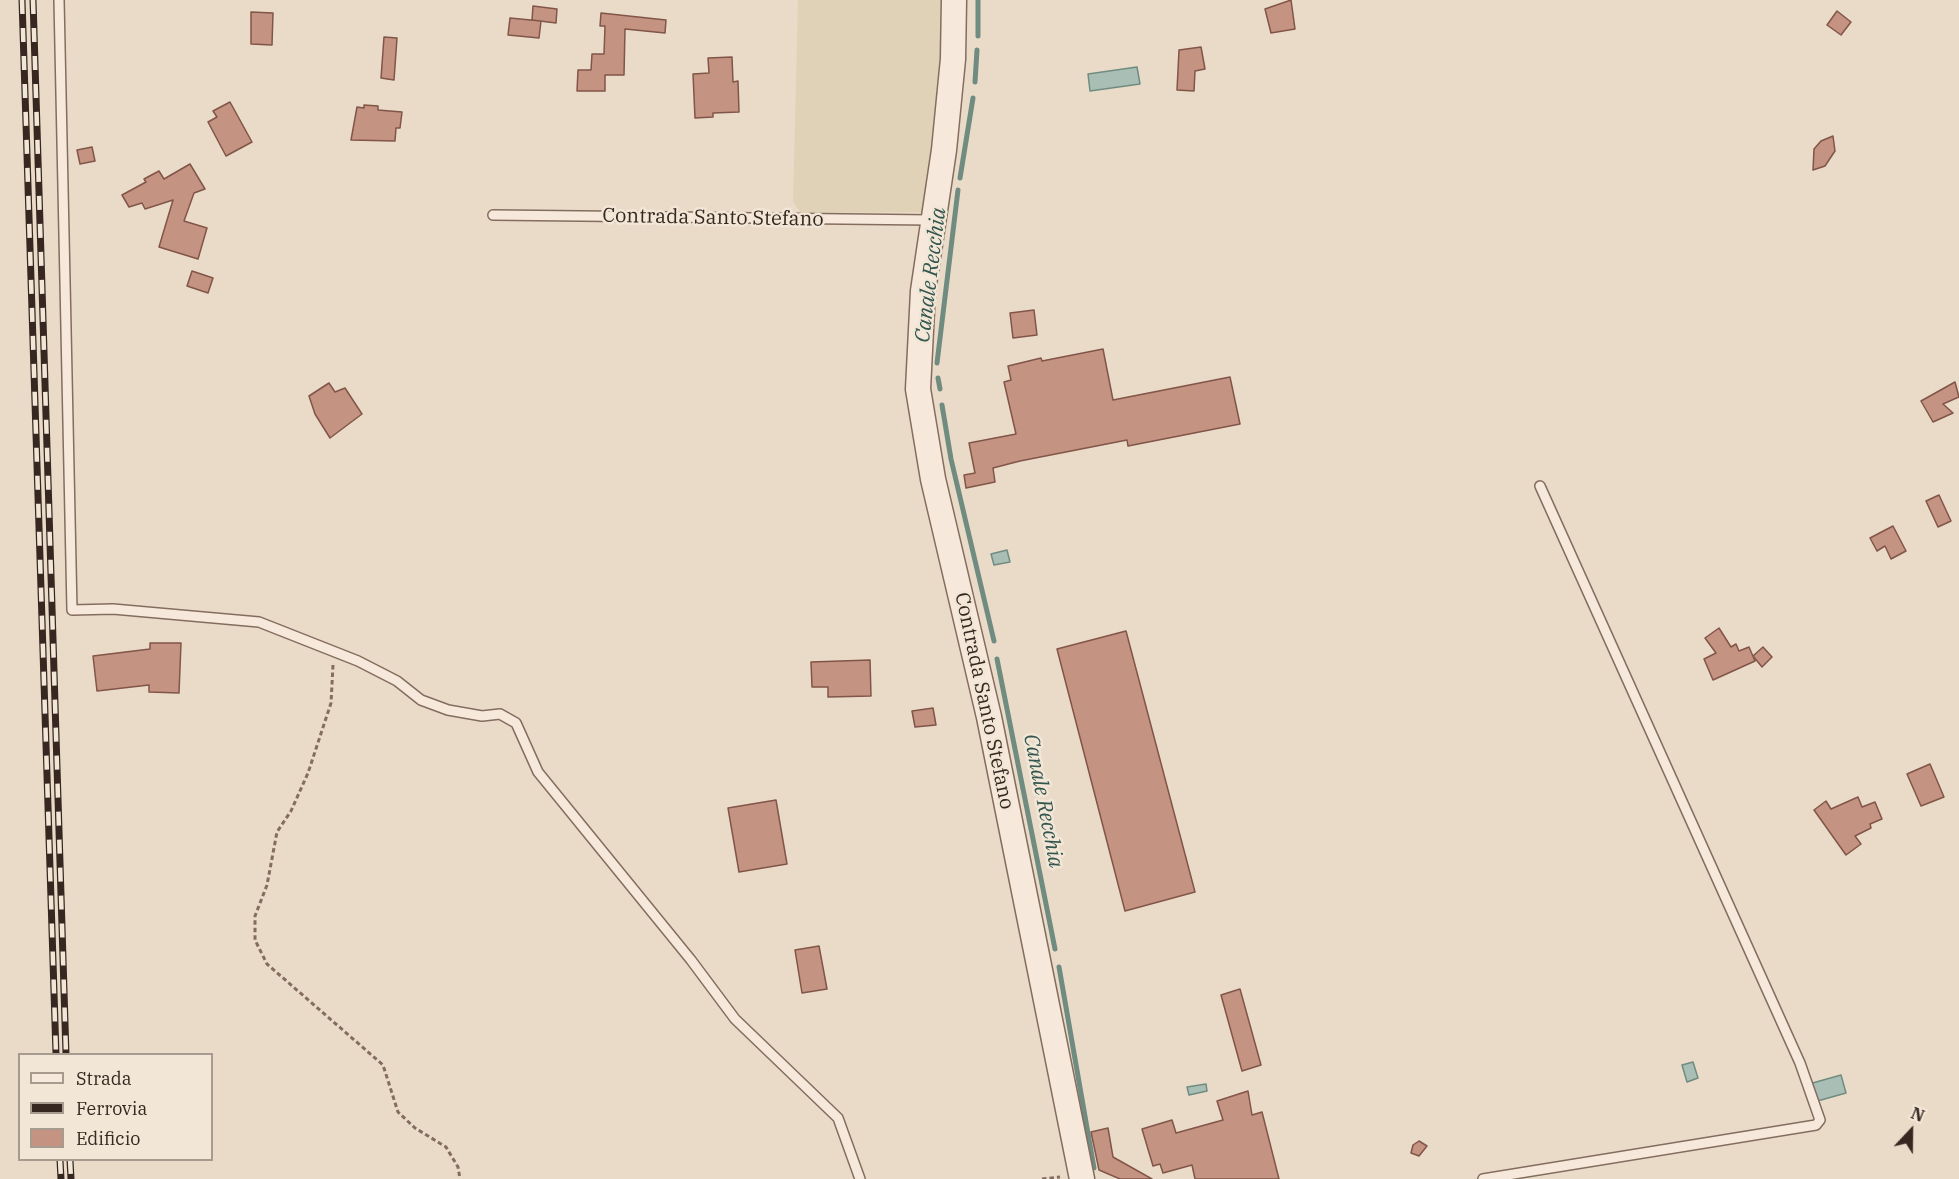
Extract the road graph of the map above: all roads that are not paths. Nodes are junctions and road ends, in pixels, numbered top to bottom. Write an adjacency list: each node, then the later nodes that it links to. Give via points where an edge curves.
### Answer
1 (59, 0): 6 (lane, via 72,610 113,609 259,622 397,681 421,700 459,712 500,714 516,723 538,772 735,1019 838,1118)
2 (954, 0): 4 (street, Contrada Santo Stefano, via 951,82)
3 (493, 215): 4 (lane, Contrada Santo Stefano)
4 (933, 220): 7 (street, Contrada Santo Stefano, via 923,291 918,389 933,479 989,717)
5 (1540, 486): 8 (lane, via 1800,1063 1820,1120 1816,1125)
6 (860, 1179)
7 (1083, 1179)
8 (1483, 1179)

